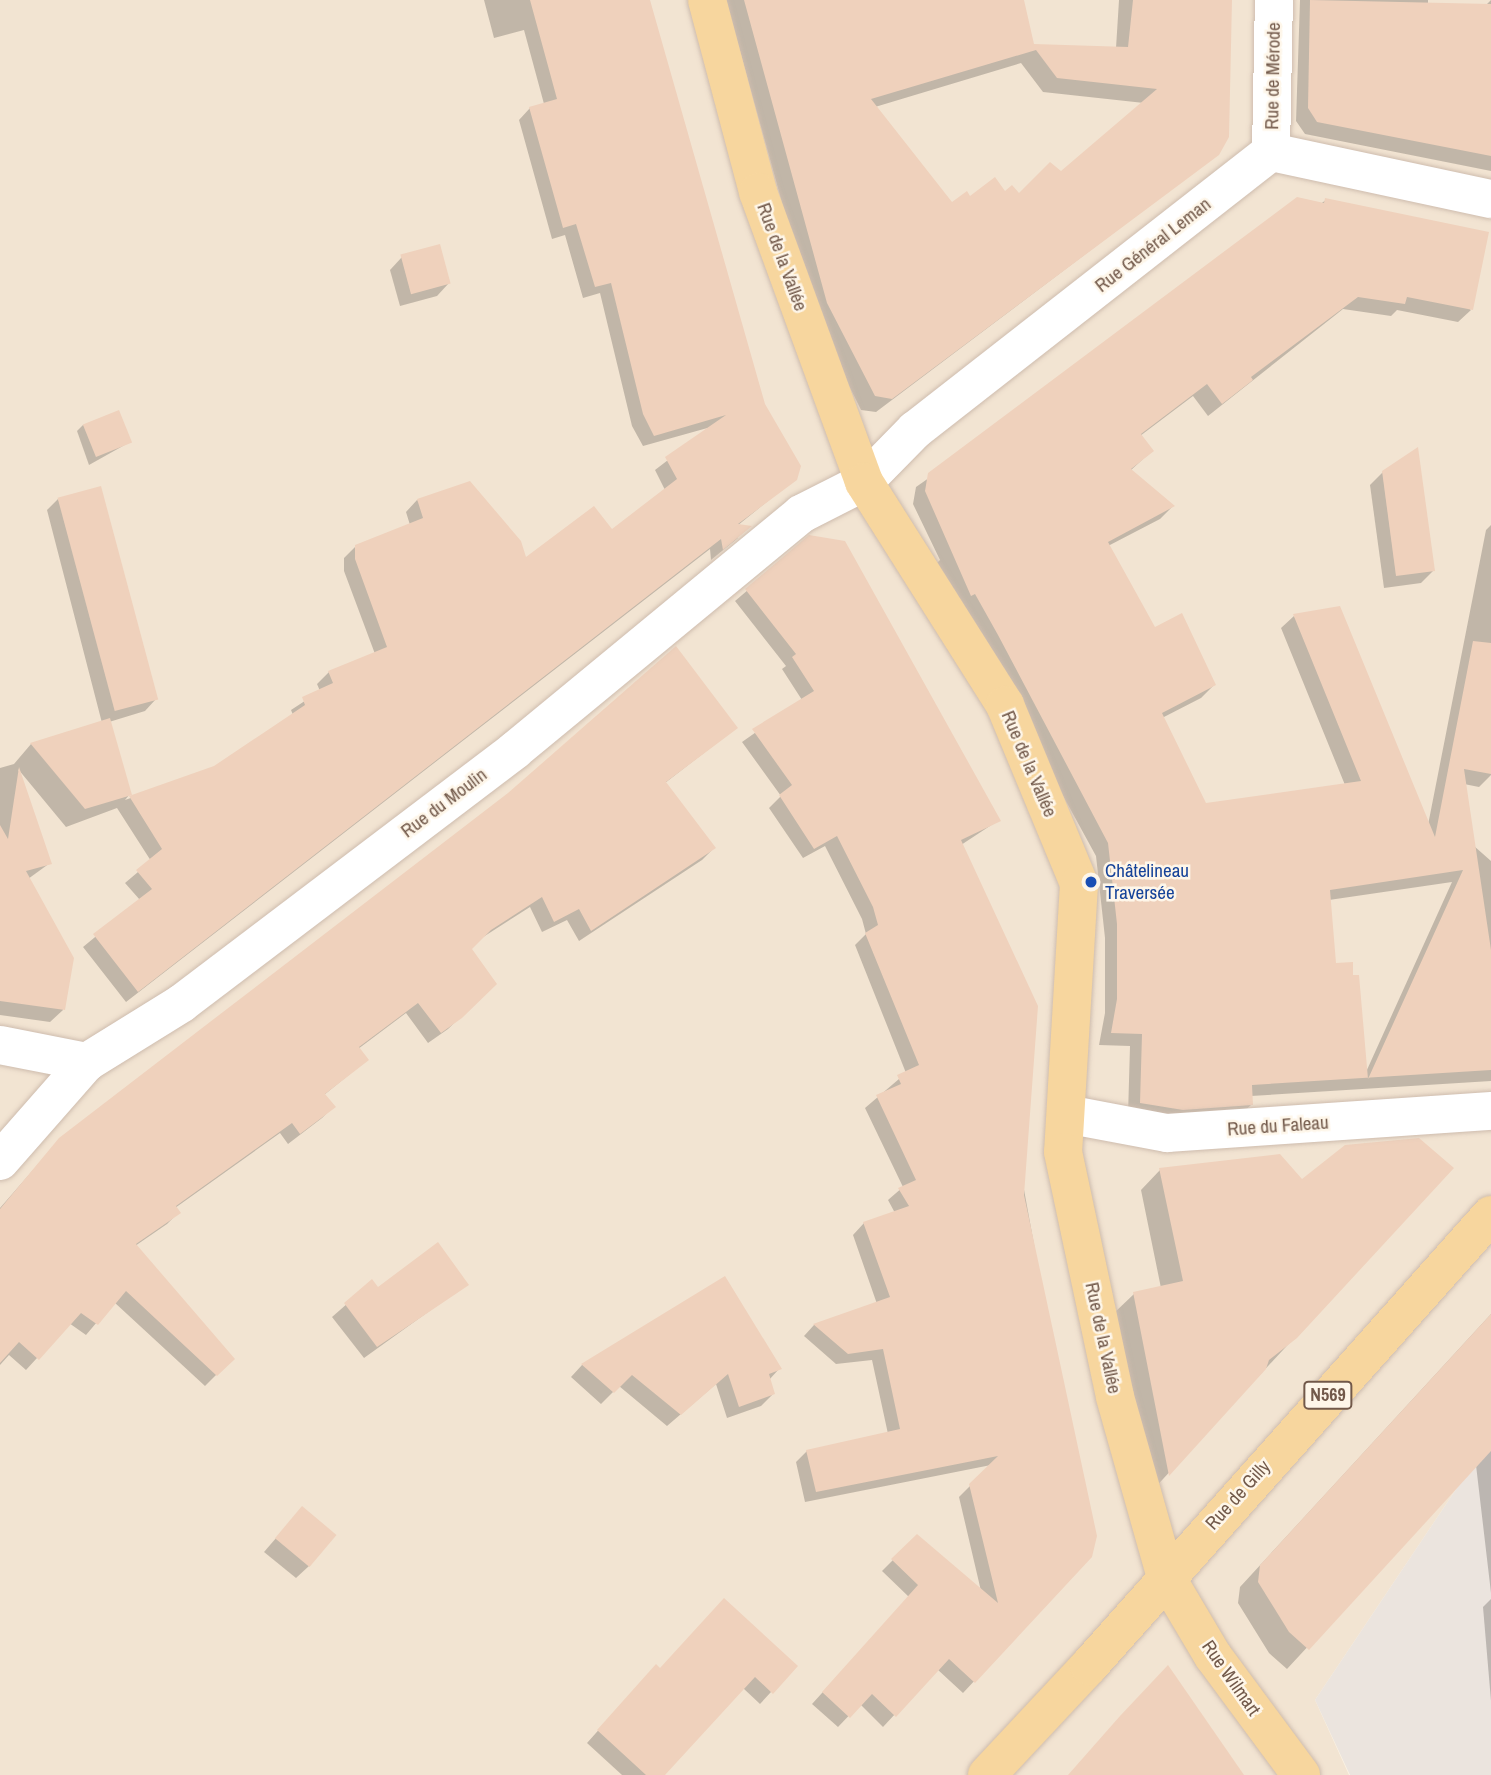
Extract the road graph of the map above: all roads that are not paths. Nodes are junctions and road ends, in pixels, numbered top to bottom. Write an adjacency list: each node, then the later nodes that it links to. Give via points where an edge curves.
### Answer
1 (707, 0): 5 (main road, Rue de la Vallée, via 758,192)
2 (1274, 0): 3 (street, Rue de Mérode)
3 (1271, 152): 4 (street); 5 (street, Rue Général Leman, via 915,430)
4 (1491, 199)
5 (864, 482): 7 (street, Rue du Moulin, via 801,514 515,750 182,1003); 9 (main road, Rue de la Vallée, via 1006,705 1079,884)
6 (0, 1045): 7 (street)
7 (87, 1062): 10 (street, Rue du Moulin)
8 (1491, 1111): 9 (street, Rue du Faleau, via 1167,1133)
9 (1066, 1114): 12 (main road, Rue de la Vallée, via 1063,1152 1112,1383)
10 (0, 1161)
11 (1491, 1215): 12 (main road, Rue de Gilly / N569)
12 (1166, 1577): 13 (main road, Rue de Gilly / N569); 14 (main road, Rue Wilmart, via 1213,1656)
13 (986, 1775)
14 (1301, 1775)

